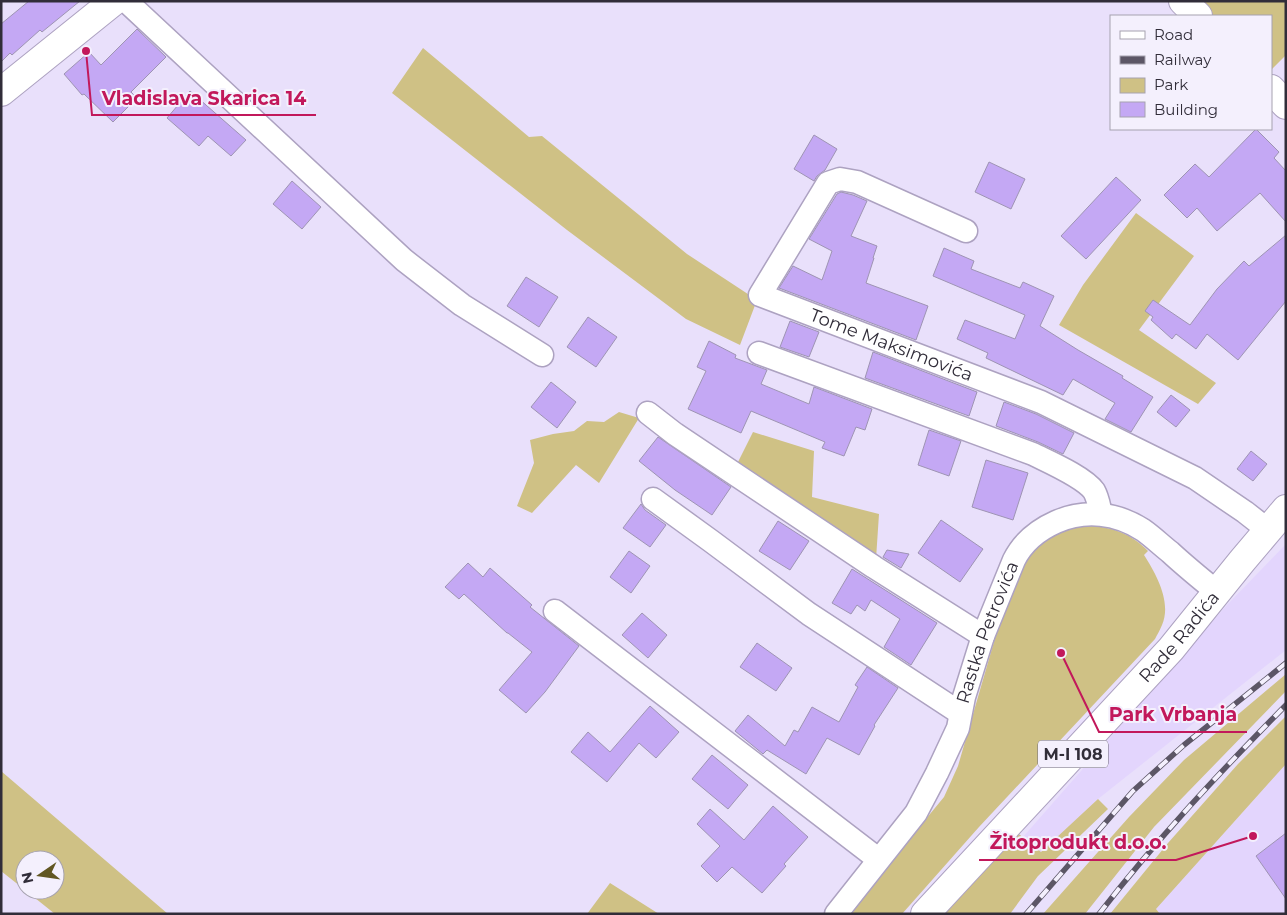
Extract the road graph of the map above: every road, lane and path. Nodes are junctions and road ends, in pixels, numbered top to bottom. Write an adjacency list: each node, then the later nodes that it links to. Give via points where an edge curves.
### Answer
1 (114, 1): 6 (main road)
2 (126, 1): 10 (street, via 404,260 462,305)
3 (1183, 1): 4 (main road)
4 (1197, 15)
5 (1272, 91): 7 (main road)
6 (1, 92)
7 (1286, 104)
8 (966, 232): 15 (street, Tome Maksimovića, via 857,182 840,179 828,183 760,295 1041,402 1195,478)
9 (759, 353): 14 (street, via 1033,454 1090,487)
10 (542, 355)
11 (648, 413): 18 (street, via 874,567)
12 (653, 500): 19 (street, via 809,614)
13 (1286, 509): 15 (main road, Rade Radića / M-I 108)
14 (1101, 514): 16 (street, Rastka Petrovića, via 1122,519 1143,530); 18 (street, Rastka Petrovića, via 1064,518 1036,532 1024,543)
15 (1268, 530): 16 (main road, Rade Radića / M-I 108)
16 (1217, 592): 22 (main road, Rade Radića / M-I 108, via 1171,649)
17 (555, 611): 20 (street)
18 (983, 636): 19 (street, Rastka Petrovića)
19 (960, 713): 20 (street, Rastka Petrovića, via 958,728 916,813)
20 (878, 859): 21 (street, Rastka Petrovića)
21 (836, 914)
22 (925, 914)

